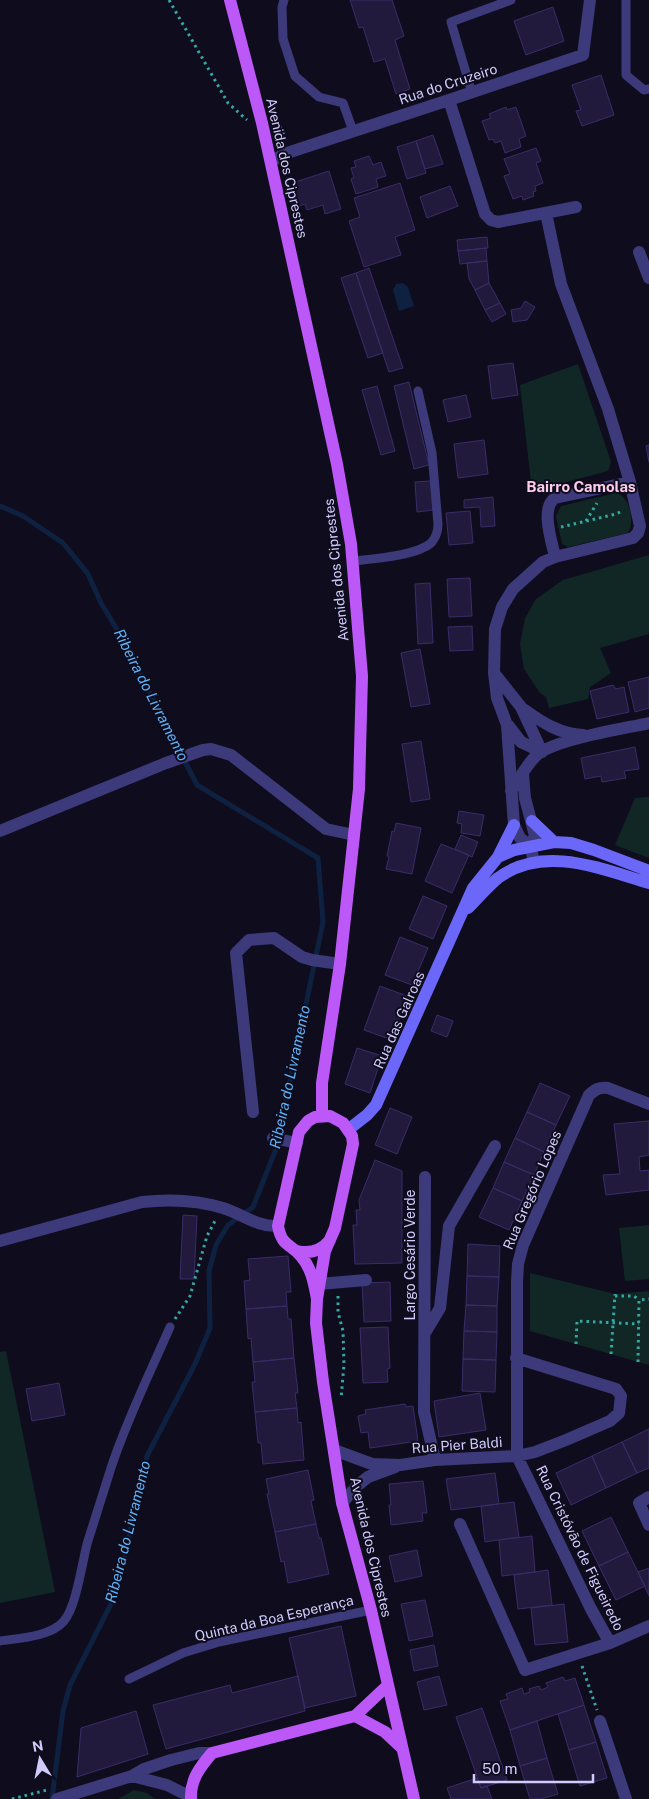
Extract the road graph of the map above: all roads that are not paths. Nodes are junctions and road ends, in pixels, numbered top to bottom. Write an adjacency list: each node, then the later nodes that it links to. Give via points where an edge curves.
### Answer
1 (230, 0): 10 (main road, Avenida dos Ciprestes)
2 (284, 0): 9 (lane, via 283,39 295,76 319,97 343,103)
3 (511, 0): 7 (lane, via 451,22)
4 (590, 0): 7 (street, Rua do Cruzeiro, via 583,54)
5 (626, 0): 6 (lane, via 626,75 644,90)
6 (649, 90)
7 (472, 93): 8 (street, Rua do Cruzeiro)
8 (449, 100): 9 (street, Rua do Cruzeiro); 12 (street, via 488,218 498,222)
9 (353, 132): 10 (street, Rua do Cruzeiro)
10 (271, 161): 18 (main road, Avenida dos Ciprestes, via 341,483)
11 (576, 207): 12 (street)
12 (546, 213): 16 (street, via 561,284 608,408)
13 (639, 252): 14 (street)
14 (649, 278)
15 (418, 391): 18 (lane, via 432,454 437,533 433,541 420,549)
16 (630, 482): 17 (street, via 555,498 550,502 547,513); 17 (street, via 640,526 635,537)
17 (555, 557): 19 (street, via 543,562 517,584 502,607 494,638)
18 (352, 561): 30 (main road, Avenida dos Ciprestes, via 362,676 359,789)
19 (494, 673): 20 (street); 22 (street, via 496,698)
20 (521, 707): 23 (street, via 554,729 570,735); 24 (street)
21 (649, 723): 23 (street)
22 (507, 725): 24 (street, via 522,742); 26 (street)
23 (590, 736): 24 (street)
24 (542, 752): 25 (street)
25 (523, 774): 26 (street); 27 (street, via 525,798)
26 (510, 791): 28 (street)
27 (532, 821): 31 (main road); 32 (street, via 535,836)
28 (514, 825): 32 (street, via 520,838); 33 (main road, Rua das Galroas)
29 (0, 831): 30 (street, via 166,763 210,749 231,755 326,829)
30 (354, 835): 38 (main road, Avenida dos Ciprestes)
31 (554, 842): 32 (main road); 35 (main road, via 594,850)
32 (530, 846): 33 (main road); 34 (street)
33 (498, 857): 37 (main road, Rua das Galroas, via 473,888)
34 (534, 862): 36 (main road, Rua das Galroas, via 586,865); 37 (main road, Rua das Galroas, via 498,879)
35 (649, 871)
36 (649, 883)
37 (463, 912): 42 (main road, Rua das Galroas, via 379,1100 373,1110)
38 (334, 963): 40 (street, via 312,960 274,938 250,940 236,953); 41 (main road, Avenida dos Ciprestes, via 322,1083)
39 (649, 1104): 56 (street, Rua Gregório Lopes, via 608,1088 595,1089 590,1095 523,1245 518,1264)
40 (253, 1112)
41 (322, 1116): 42 (main road, via 337,1118); 44 (main road, via 303,1126)
42 (348, 1129): 48 (main road, Avenida dos Ciprestes, via 352,1144)
43 (273, 1138): 44 (street)
44 (292, 1142): 47 (main road)
45 (495, 1146): 55 (street, Largo Cesário Verde, via 449,1226 440,1308)
46 (425, 1177): 55 (street, Largo Cesário Verde)
47 (278, 1226): 49 (street, via 262,1225 223,1208 183,1200 142,1202); 50 (main road, Avenida dos Ciprestes, via 284,1241)
48 (330, 1240): 50 (main road, via 313,1252); 52 (main road, Avenida dos Ciprestes)
49 (0, 1241)
50 (296, 1251): 53 (main road, Avenida dos Ciprestes, via 312,1276)
51 (366, 1280): 52 (street)
52 (319, 1284): 53 (main road, Avenida dos Ciprestes)
53 (317, 1300): 57 (main road, Avenida dos Ciprestes, via 318,1339)
54 (170, 1327): 67 (lane, via 112,1466 66,1619 49,1631)
55 (424, 1334): 59 (street, Largo Cesário Verde, via 424,1412)
56 (516, 1358): 58 (street, Rua Gregório Lopes); 58 (street, Rua Pier Baldi, via 616,1389 620,1396 619,1413 610,1421)
57 (334, 1450): 60 (street, Rua Pier Baldi, via 372,1464); 62 (main road, Avenida dos Ciprestes)
58 (517, 1456): 59 (street, Rua Pier Baldi); 68 (street, Rua Cristóvão de Figueiredo)
59 (435, 1460): 60 (street, Rua Pier Baldi)
60 (400, 1465): 62 (street, Rua Pier Baldi, via 368,1477)
61 (649, 1497): 64 (street, via 639,1503)
62 (342, 1503): 65 (main road, Avenida dos Ciprestes)
63 (460, 1524): 68 (street, via 525,1670)
64 (649, 1525)
65 (371, 1610): 69 (lane, Quinta da Boa Esperança, via 219,1642 183,1653); 70 (main road, Avenida dos Ciprestes)
66 (649, 1626): 68 (street, Rua Cristóvão de Figueiredo)
67 (0, 1642)
68 (610, 1643)
69 (129, 1679)
70 (388, 1685): 71 (main road); 73 (main road, Avenida dos Ciprestes)
71 (355, 1716): 73 (main road, via 384,1732); 74 (main road)
72 (600, 1721): 79 (street)
73 (401, 1747): 78 (main road, Avenida dos Ciprestes)
74 (212, 1753): 75 (street, via 171,1760); 76 (main road, via 199,1769)
75 (132, 1776): 76 (street, via 167,1784); 77 (street)
76 (191, 1798)
77 (56, 1799)
78 (414, 1799)
79 (626, 1799)

